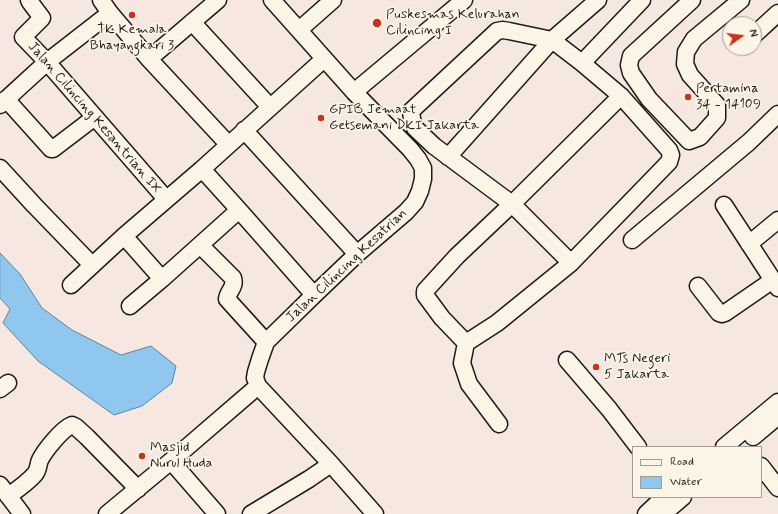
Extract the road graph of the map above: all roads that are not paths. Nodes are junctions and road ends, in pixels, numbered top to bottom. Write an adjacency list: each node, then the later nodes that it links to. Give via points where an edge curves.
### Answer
1 (29, 0): 18 (street, Jalan Cilincing Kesantrian IX, via 42,18 23,37)
2 (218, 0): 12 (street)
3 (272, 0): 14 (street, Jalan Cilincing Kesatrian)
4 (333, 0): 14 (street)
5 (598, 0): 15 (street)
6 (642, 0): 19 (street)
7 (692, 0): 8 (street, via 631,56 629,65 649,99 689,141 700,137 717,118 717,105 690,75 685,64 686,52 694,39)
8 (741, 0)
9 (458, 2): 20 (street)
10 (107, 4): 16 (street); 18 (street)
11 (778, 13): 13 (street)
12 (192, 22): 16 (street); 23 (street)
13 (762, 27)
14 (299, 30): 17 (street, Jalan Cilincing Kesatrian)
15 (552, 40): 19 (street); 28 (street); 28 (street, via 497,31 411,111 415,128)
16 (149, 59): 27 (street)
17 (324, 59): 20 (street, Jalan Cilincing Kesatrian); 23 (street)
18 (47, 62): 22 (street); 25 (street, Jalan Cilincing Kesantrian IX)
19 (582, 63): 21 (street)
20 (354, 92): 40 (street, Jalan Cilincing Kesatrian, via 418,159 423,168 423,179 415,202)
21 (621, 96): 32 (street); 41 (street, via 669,150 669,162)
22 (3, 102): 25 (street, via 51,149)
23 (270, 107): 26 (street)
24 (778, 114): 37 (street, via 749,142)
25 (95, 117): 31 (street, Jalan Cilincing Kesantrian IX)
26 (244, 130): 27 (street); 40 (street)
27 (228, 144): 30 (street)
28 (448, 157): 32 (street)
29 (0, 168): 42 (street)
30 (202, 169): 31 (street); 34 (street)
31 (166, 199): 36 (street)
32 (512, 204): 41 (street); 50 (street, via 457,256 424,293 442,318)
33 (724, 205): 38 (street)
34 (239, 210): 39 (street); 47 (street)
35 (778, 220): 38 (street)
36 (124, 236): 42 (street); 43 (street)
37 (632, 240)
38 (750, 244): 44 (street)
39 (200, 245): 43 (street); 49 (street, via 232,278 234,285 227,299)
40 (357, 254): 47 (street, Jalan Cilincing Kesatrian)
41 (571, 263): 50 (street, via 497,323)
42 (92, 265): 45 (street)
43 (162, 279): 48 (street)
44 (776, 284): 46 (street, via 725,314 719,313)
45 (71, 285)
46 (698, 286)
47 (314, 295): 49 (street, Jalan Cilincing Kesatrian)
48 (130, 306)
49 (266, 342): 52 (street, Jalan Cilincing Kesatrian, via 256,372)
50 (466, 343): 55 (street, via 462,363 469,384)
51 (567, 360): 56 (street)
52 (258, 386): 59 (street); 60 (street)
53 (778, 402): 57 (street)
54 (778, 416): 58 (street)
55 (500, 424)
56 (637, 446)
57 (725, 446)
58 (743, 446)
59 (171, 461): 63 (street); 69 (street)
60 (331, 464): 66 (street); 70 (street)
61 (762, 467): 62 (street)
62 (778, 488)
63 (138, 489): 64 (street, via 72,425 43,455 34,475); 68 (street)
64 (4, 491): 67 (street)
65 (672, 506): 71 (street)
66 (373, 513)
67 (22, 514)
68 (107, 514)
69 (217, 514)
70 (251, 514)
71 (646, 514)

